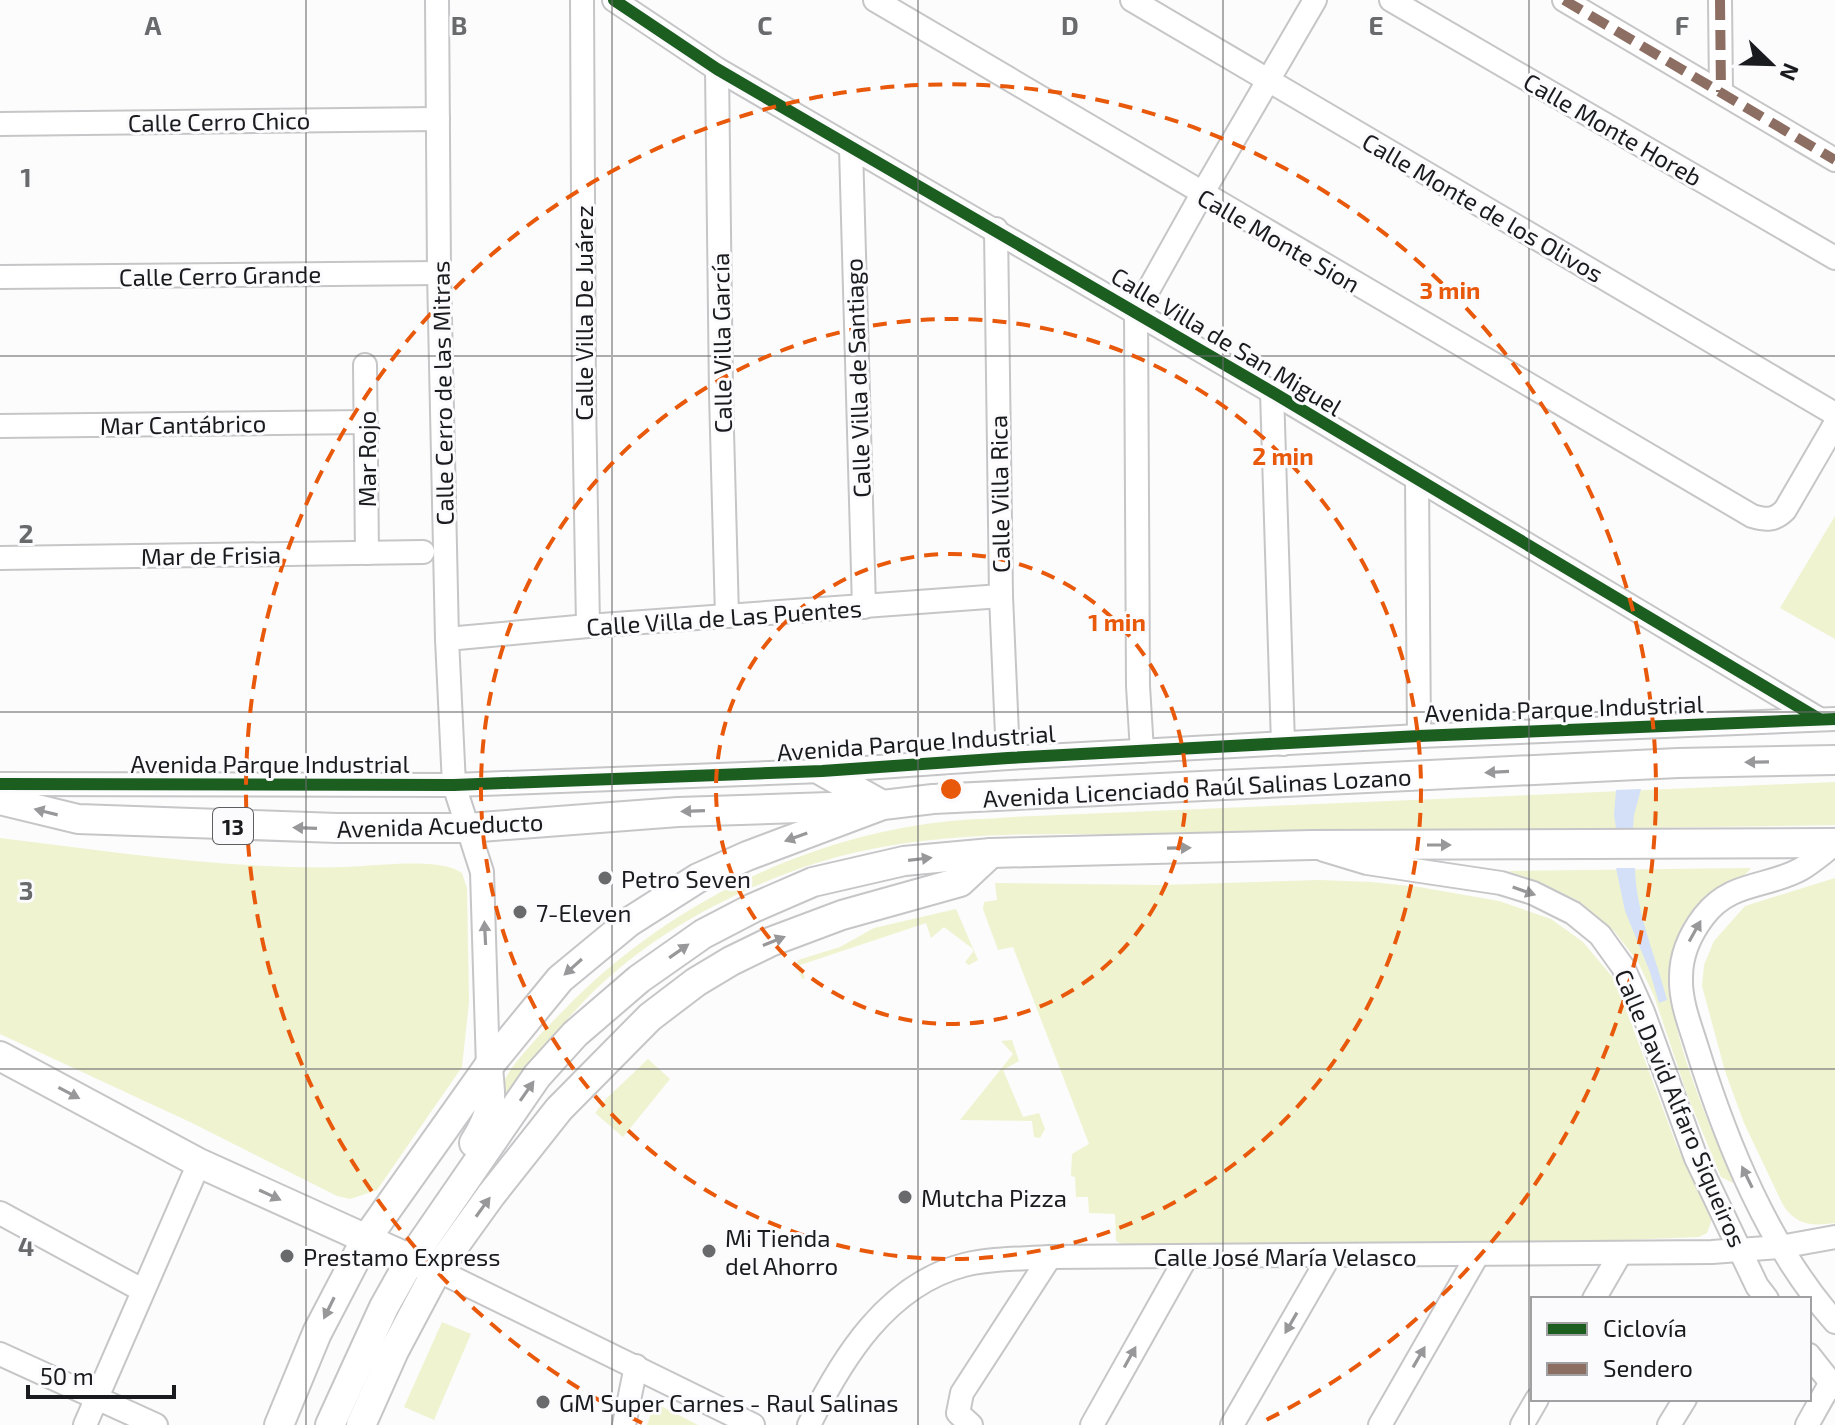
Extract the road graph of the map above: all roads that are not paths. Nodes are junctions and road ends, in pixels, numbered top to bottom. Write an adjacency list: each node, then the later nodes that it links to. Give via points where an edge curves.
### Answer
1 (437, 0): 14 (street, Calle Cerro de las Mitras)
2 (582, 0): 37 (street, Calle Villa De Juárez)
3 (614, 0): 11 (street, Calle Villa de San Miguel)
4 (875, 0): 18 (street, Calle Monte Sion)
5 (1132, 0): 12 (street, Calle Monte de los Olivos)
6 (1315, 0): 12 (street)
7 (1391, 0): 20 (street, Calle Monte Horeb)
8 (1564, 0): 10 (street)
9 (1720, 0): 13 (street)
10 (1595, 9): 13 (street)
11 (717, 69): 16 (street, Calle Villa de San Miguel); 36 (street, Calle Villa García)
12 (1268, 81): 18 (street); 26 (street, Calle Monte de los Olivos)
13 (1721, 92): 17 (street)
14 (438, 119): 15 (street, Calle Cerro Chico); 21 (street, Calle Cerro de las Mitras)
15 (0, 124)
16 (851, 148): 19 (street, Calle Villa de San Miguel); 35 (street, Calle Villa de Santiago)
17 (1835, 160)
18 (1202, 194): 23 (street); 28 (street, Calle Monte Sion, via 1752,516 1770,520 1785,510)
19 (996, 229): 23 (street, Calle Villa de San Miguel); 34 (street, Calle Villa Rica)
20 (1835, 258)
21 (439, 273): 22 (street, Calle Cerro Grande); 38 (street, Calle Cerro de las Mitras)
22 (0, 277)
23 (1136, 312): 25 (street, Calle Villa de San Miguel); 42 (street)
24 (365, 365): 27 (street, Mar Rojo)
25 (1272, 392): 30 (street, Calle Villa de San Miguel); 41 (street)
26 (1835, 414)
27 (366, 422): 29 (street, Mar Cantábrico); 32 (street, Mar Rojo)
28 (1835, 424)
29 (0, 426)
30 (1417, 479): 39 (street, Calle Villa de San Miguel); 40 (street)
31 (423, 552): 32 (street, Mar de Frisia)
32 (367, 553): 33 (street, Mar de Frisia)
33 (0, 558)
34 (1001, 596): 35 (street, Calle Villa de Las Puentes); 43 (street, Calle Villa Rica)
35 (864, 607): 36 (street, Calle Villa de Las Puentes)
36 (727, 616): 37 (street, Calle Villa de Las Puentes)
37 (588, 626): 38 (street, Calle Villa de Las Puentes)
38 (447, 639): 47 (street, Calle Cerro de las Mitras)
39 (1827, 719): 40 (street, Avenida Parque Industrial)
40 (1419, 736): 41 (street, Avenida Parque Industrial)
41 (1283, 744): 42 (street, Avenida Parque Industrial)
42 (1142, 751): 43 (street, Avenida Parque Industrial)
43 (1008, 758): 45 (street, Avenida Parque Industrial)
44 (1835, 760): 49 (main road, Avenida Licenciado Raúl Salinas Lozano, one-way to 49, via 1678,763)
45 (822, 771): 47 (street, Avenida Parque Industrial); 49 (main road)
46 (0, 784): 47 (street, Avenida Parque Industrial)
47 (454, 785): 50 (street, Calle Cerro de las Mitras)
48 (0, 800): 50 (main road, Avenida Acueducto / 13, one-way to 48, via 78,819)
49 (883, 805): 50 (main road, Avenida Acueducto / 13, one-way to 50, via 678,812); 55 (main road, Avenida Licenciado Raúl Salinas Lozano, one-way to 55, via 698,878 629,922 560,979)
50 (467, 828): 55 (street, Calle Cerro de las Mitras, one-way to 50, via 482,872)
51 (1835, 844): 52 (main road, one-way to 51); 61 (street, Calle David Alfaro Siqueiros, one-way to 51, via 1703,1066 1682,999 1683,957 1693,933 1720,899 1799,870)
52 (1311, 845): 53 (main road, one-way to 52); 62 (street, Calle David Alfaro Siqueiros, one-way to 62, via 1367,863 1501,883 1573,913 1600,935 1623,967 1696,1158)
53 (991, 853): 57 (main road, one-way to 53, via 537,1076 575,1034 703,934 813,882 894,863); 68 (main road, one-way to 53, via 491,1195 559,1109 650,1017 696,982 770,942 842,915 960,882)
54 (0, 1056): 56 (main road, one-way to 56)
55 (488, 1067): 57 (main road, via 488,1120 450,1182); 60 (main road, Avenida Licenciado Raúl Salinas Lozano)
56 (199, 1163): 60 (main road, one-way to 60); 69 (street)
57 (450, 1200): 68 (main road)
58 (0, 1213): 69 (street)
59 (1835, 1237): 61 (street, Calle José María Velasco)
60 (366, 1239): 68 (main road); 83 (main road, Avenida Licenciado Raúl Salinas Lozano, one-way to 83, via 317,1333)
61 (1780, 1247): 62 (street, Calle José María Velasco); 72 (street, Calle David Alfaro Siqueiros)
62 (1741, 1251): 64 (street, Calle José María Velasco); 70 (street, Calle David Alfaro Siqueiros)
63 (1478, 1254): 64 (street, Calle José María Velasco); 65 (street, Calle José María Velasco); 91 (street, one-way to 63)
64 (1620, 1254): 71 (street)
65 (1330, 1255): 66 (street, Calle José María Velasco); 90 (street, one-way to 90)
66 (1187, 1256): 67 (street, Calle José María Velasco); 89 (street, one-way to 66)
67 (1050, 1257): 80 (street, via 962,1393); 88 (street, Calle José María Velasco, via 966,1265 906,1293 852,1350)
68 (424, 1265): 75 (street); 84 (main road, via 378,1319); 85 (main road)
69 (142, 1290): 77 (street)
70 (1757, 1295)
71 (1595, 1297)
72 (1835, 1322)
73 (0, 1354): 77 (street)
74 (1811, 1358): 76 (street)
75 (636, 1366): 86 (street); 87 (street)
76 (1833, 1386): 94 (street)
77 (96, 1399): 81 (street); 82 (street)
78 (1536, 1401): 92 (street)
79 (1684, 1401): 93 (street)
80 (964, 1419)
81 (85, 1425)
82 (156, 1425)
83 (279, 1425)
84 (330, 1425)
85 (361, 1425)
86 (624, 1425)
87 (753, 1425)
88 (809, 1425)
89 (1092, 1425)
90 (1232, 1425)
91 (1380, 1425)
92 (1522, 1425)
93 (1669, 1425)
94 (1807, 1425)

